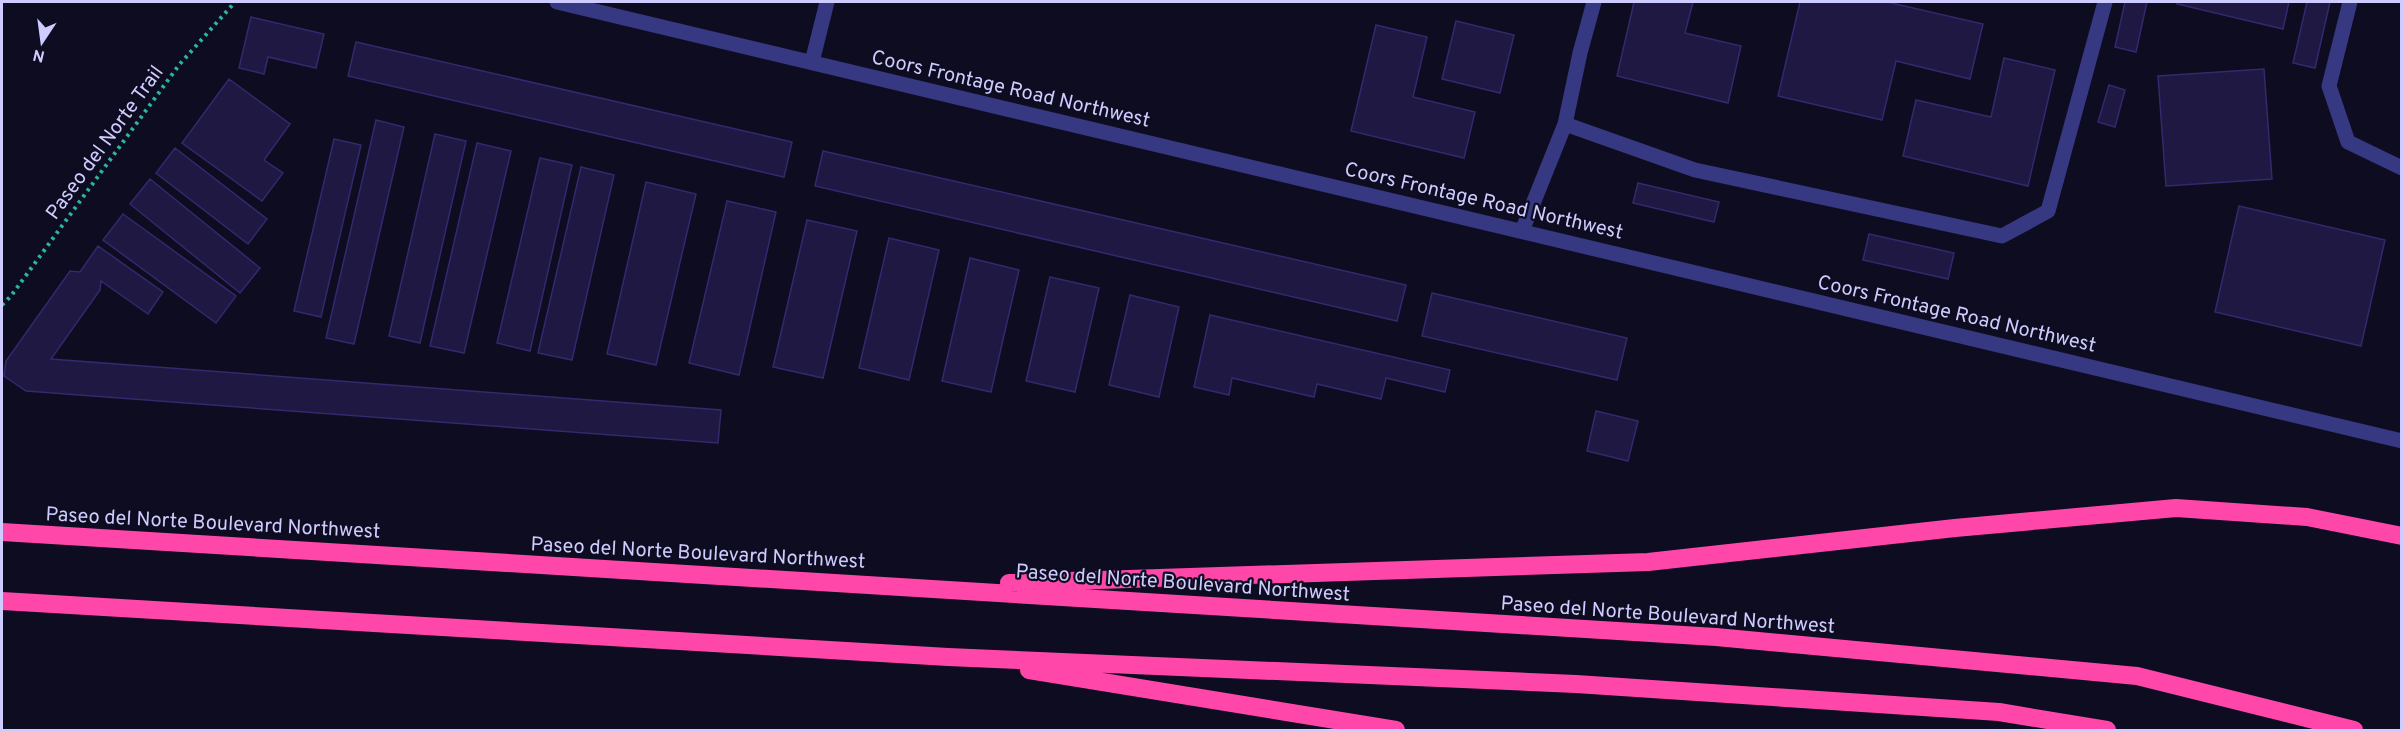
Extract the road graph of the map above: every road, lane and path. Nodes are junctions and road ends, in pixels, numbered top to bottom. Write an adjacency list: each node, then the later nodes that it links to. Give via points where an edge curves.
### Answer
1 (235, 2): 11 (path, Paseo del Norte Trail, via 179,65)
2 (557, 2): 7 (street, Coors Frontage Road Northwest)
3 (827, 2): 7 (street)
4 (1594, 2): 8 (street)
5 (2104, 2): 8 (street, via 2048,211 2002,236 1695,170)
6 (2350, 2): 9 (street, via 2328,86 2348,142)
7 (812, 62): 10 (street, Coors Frontage Road Northwest)
8 (1565, 124): 10 (street)
9 (2402, 168)
10 (1522, 231): 12 (street, Coors Frontage Road Northwest)
11 (2, 305)
12 (2402, 441)
13 (2, 532): 15 (highway, Paseo del Norte Boulevard Northwest)
14 (2402, 536): 15 (highway, via 2307,517 2176,508 1648,562)
15 (899, 586): 20 (highway, Paseo del Norte Boulevard Northwest, via 1716,638 2137,676)
16 (2, 601): 17 (highway)
17 (948, 657): 18 (highway); 19 (highway, via 1576,684 1999,712)
18 (1396, 730)
19 (2107, 730)
20 (2354, 730)

